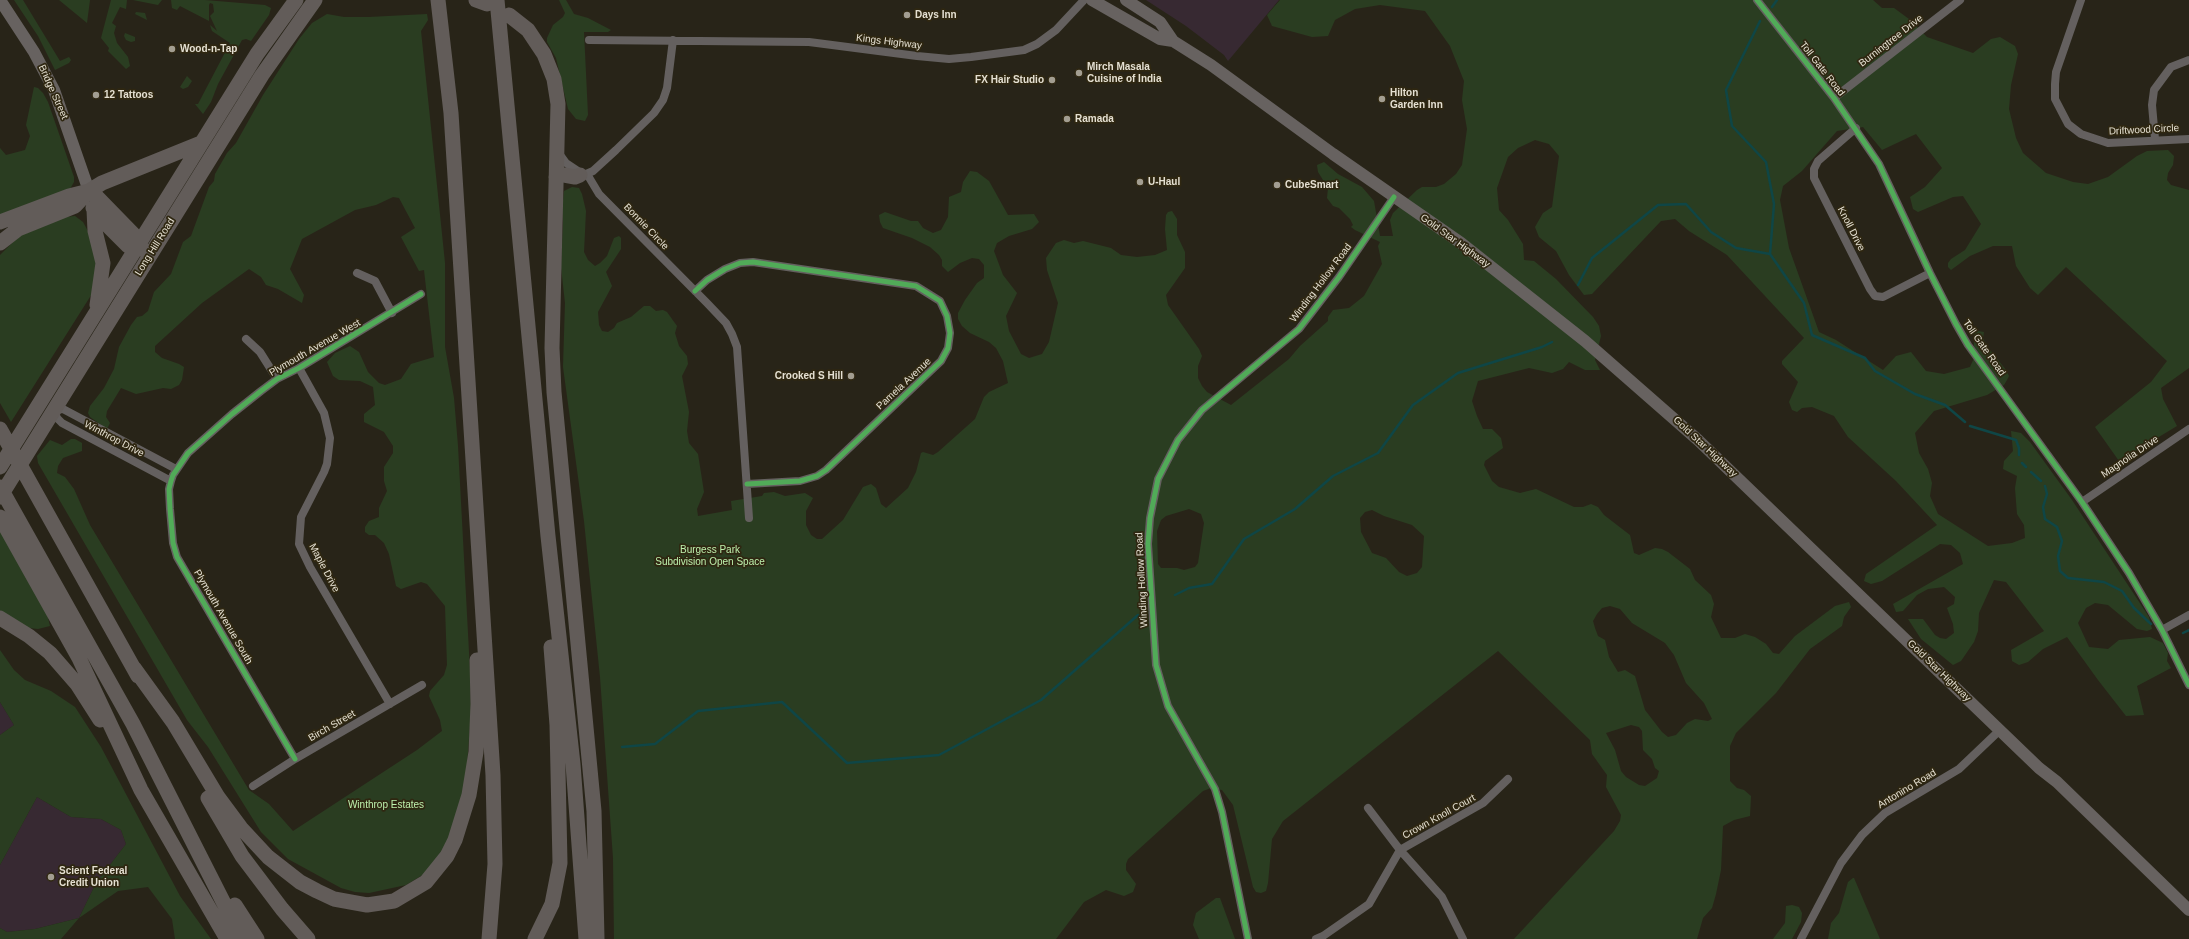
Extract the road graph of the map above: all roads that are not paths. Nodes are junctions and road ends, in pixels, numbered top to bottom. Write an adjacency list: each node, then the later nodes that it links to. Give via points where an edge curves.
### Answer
1 (0, 0): 26 (main road, Bridge Street, via 34,52 54,90)
2 (296, 0): 22 (highway, Long Hill Road, via 265,40)
3 (315, 0): 32 (highway, Long Hill Road, via 270,63)
4 (438, 0): 43 (highway, via 451,112)
5 (1084, 0): 14 (street, Kings Highway, via 1056,30 1037,44 1024,50 971,57 949,59 809,42)
6 (1092, 0): 15 (main road, Gold Star Highway, via 1160,39)
7 (1126, 0): 15 (main road, Gold Star Highway, via 1160,22)
8 (1757, 0): 17 (street, Toll Gate Road)
9 (1960, 0): 17 (street, Burningtree Drive)
10 (2081, 0): 21 (street, Driftwood Circle, via 2056,72 2055,99 2061,113 2068,124 2095,140 2108,143)
11 (487, 1): 18 (highway, via 501,41)
12 (509, 15): 23 (highway, via 533,37 550,68 558,104)
13 (589, 40): 14 (street, Kings Highway)
14 (673, 40): 24 (street, via 663,100 654,113 622,144 593,171)
15 (1173, 42): 27 (main road, Gold Star Highway, via 1211,65)
16 (2189, 60): 21 (street, via 2171,67 2154,90 2152,105)
17 (1834, 98): 19 (street, Toll Gate Road)
18 (507, 107): 78 (highway, via 516,270 554,679 560,801 561,855 558,883 549,913); 79 (highway, via 547,528 572,756)
19 (1856, 128): 34 (street, Toll Gate Road, via 1879,164); 34 (street, Knoll Drive, via 1818,161 1814,169 1814,178 1870,290 1875,296 1883,297)
20 (2189, 138): 21 (street, Driftwood Circle)
21 (2155, 139)
22 (201, 143): 26 (highway, via 102,183); 31 (highway, Long Hill Road)
23 (557, 151): 24 (street, via 566,163); 25 (highway)
24 (584, 175): 25 (highway); 35 (street, Bonnie Circle, via 599,194)
25 (556, 177): 80 (highway, via 552,332 554,392 593,796)
26 (89, 191): 28 (highway, Bridge Street); 29 (highway, via 68,196); 30 (highway, via 74,206 23,226); 31 (highway, Bridge Street, via 135,236)
27 (1394, 197): 64 (main road, Gold Star Highway, via 1461,243 1546,309 1653,400); 81 (street, Winding Hollow Road, via 1299,329 1202,410 1178,440 1158,479 1150,518 1148,544 1156,664 1168,706 1215,789)
28 (94, 210): 31 (highway, Bridge Street, via 126,245); 38 (highway, via 95,231 103,263)
29 (0, 222)
30 (0, 243)
31 (137, 246): 32 (highway, Bridge Street); 38 (highway, Long Hill Road)
32 (151, 254): 44 (highway, Long Hill Road)
33 (357, 273): 37 (street, via 375,281)
34 (1930, 274): 54 (street, Toll Gate Road, via 1968,345)
35 (695, 291): 51 (street, via 726,323 736,347); 51 (street, Pamela Avenue, via 725,269 740,263 753,262 916,286 940,301 947,316 950,333 948,348 941,361 826,470 817,476 800,481)
36 (421, 294): 37 (street, Plymouth Avenue West)
37 (392, 312): 40 (street, Plymouth Avenue West)
38 (94, 314): 42 (highway, Long Hill Road)
39 (246, 338): 41 (street, via 260,352)
40 (299, 368): 41 (street, Plymouth Avenue West); 63 (street, Maple Drive, via 324,412 330,438 327,464 301,516 299,544)
41 (277, 379): 50 (street, Plymouth Avenue West, via 201,441)
42 (40, 402): 44 (street, Winthrop Drive); 49 (highway, Long Hill Road)
43 (470, 405): 60 (highway, via 470,526 478,682 476,752 462,822 447,856 426,882 394,901 367,905 334,898 300,882 268,857 230,814 173,722); 77 (highway, via 494,803 495,864)
44 (54, 410): 50 (street, Winthrop Drive, via 63,409); 50 (street, Winthrop Drive, via 62,423); 53 (highway, Long Hill Road)
45 (0, 422): 48 (highway)
46 (0, 429): 48 (highway)
47 (2189, 429): 54 (street, Magnolia Drive)
48 (15, 455): 60 (highway)
49 (0, 467)
50 (173, 475): 65 (street, Plymouth Avenue South, via 169,489 173,544 177,557)
51 (747, 484): 56 (street)
52 (0, 487): 69 (highway, via 105,672)
53 (0, 497)
54 (2082, 502): 59 (street, Toll Gate Road, via 2129,573)
55 (0, 517): 68 (highway, via 79,658)
56 (749, 518)
57 (2189, 615): 59 (street)
58 (0, 618): 68 (highway, via 42,646 70,675 86,697)
59 (2162, 630): 62 (street, Toll Gate Road)
60 (134, 668): 76 (highway, via 242,856)
61 (422, 685): 63 (street, Birch Street)
62 (2189, 685)
63 (390, 704): 65 (street, Birch Street)
64 (2000, 730): 72 (main road, Gold Star Highway); 84 (street, Antonino Road, via 1959,770 1885,813 1862,835 1840,863)
65 (295, 759): 67 (street, Birch Street)
66 (1508, 779): 71 (street, Crown Knoll Court, via 1483,803)
67 (252, 786)
68 (141, 790): 73 (highway)
69 (176, 805): 74 (highway); 75 (highway)
70 (1368, 808): 71 (street)
71 (1400, 850): 82 (street, Crown Knoll Court, via 1369,904); 83 (street, via 1442,897)
72 (2189, 910)
73 (227, 939)
74 (242, 939)
75 (257, 939)
76 (308, 939)
77 (489, 939)
78 (535, 939)
79 (586, 939)
80 (597, 939)
81 (1248, 939)
82 (1316, 939)
83 (1463, 939)
84 (1801, 939)

